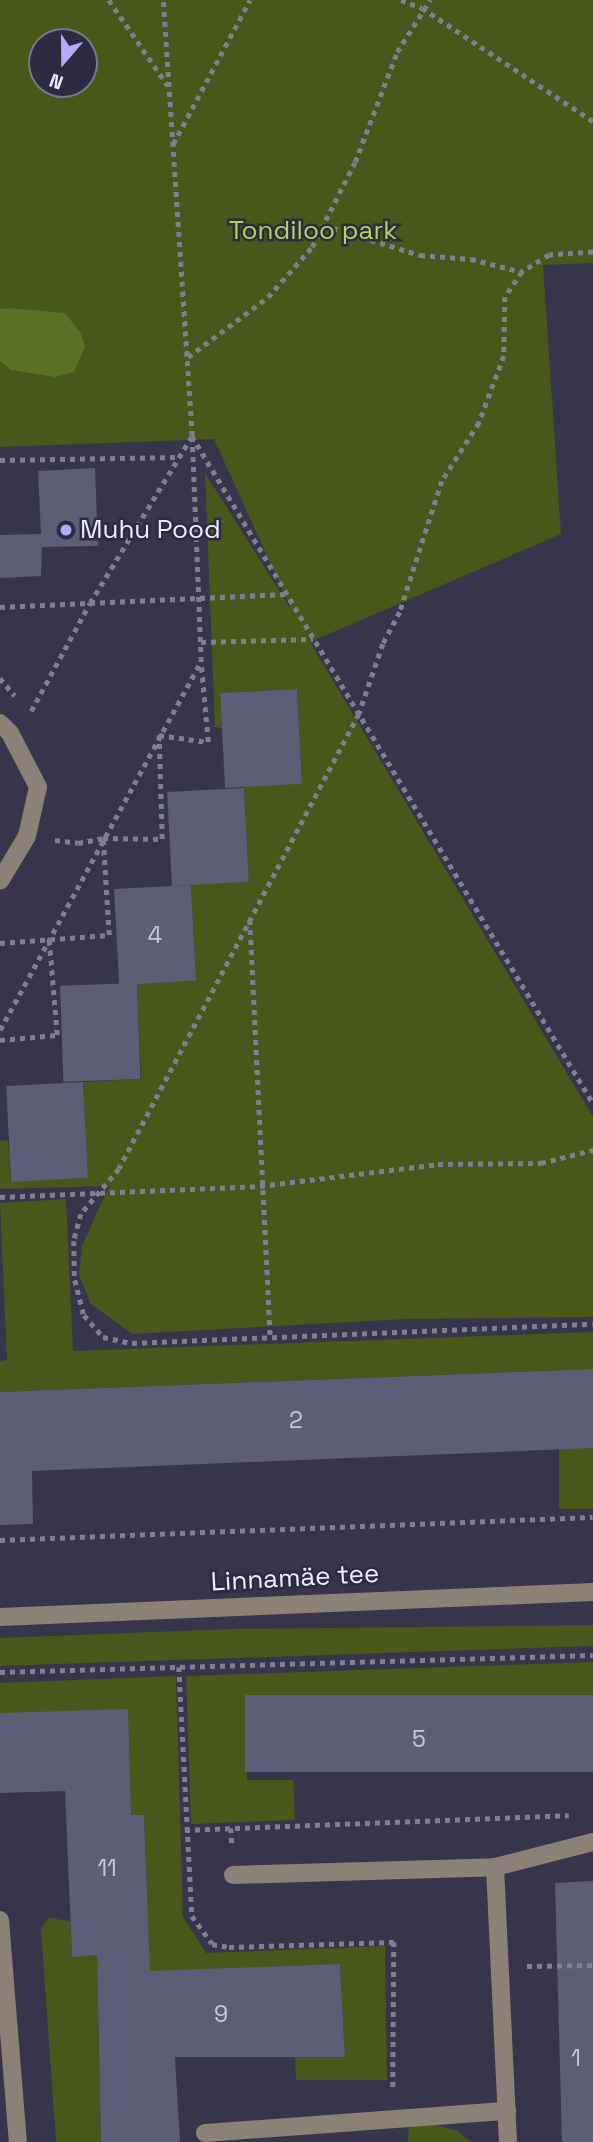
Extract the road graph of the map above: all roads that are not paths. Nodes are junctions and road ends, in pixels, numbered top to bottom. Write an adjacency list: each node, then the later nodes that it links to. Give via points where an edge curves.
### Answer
1 (0, 723): 2 (street, via 38,787 27,836)
2 (0, 881)
3 (593, 1592): 4 (street, Linnamäe tee)
4 (0, 1617)
5 (593, 1842): 6 (street)
6 (495, 1867): 7 (street); 9 (street)
7 (233, 1875)
8 (0, 1920): 11 (street)
9 (507, 2111): 10 (street); 12 (street)
10 (205, 2133)
11 (18, 2142)
12 (508, 2142)

